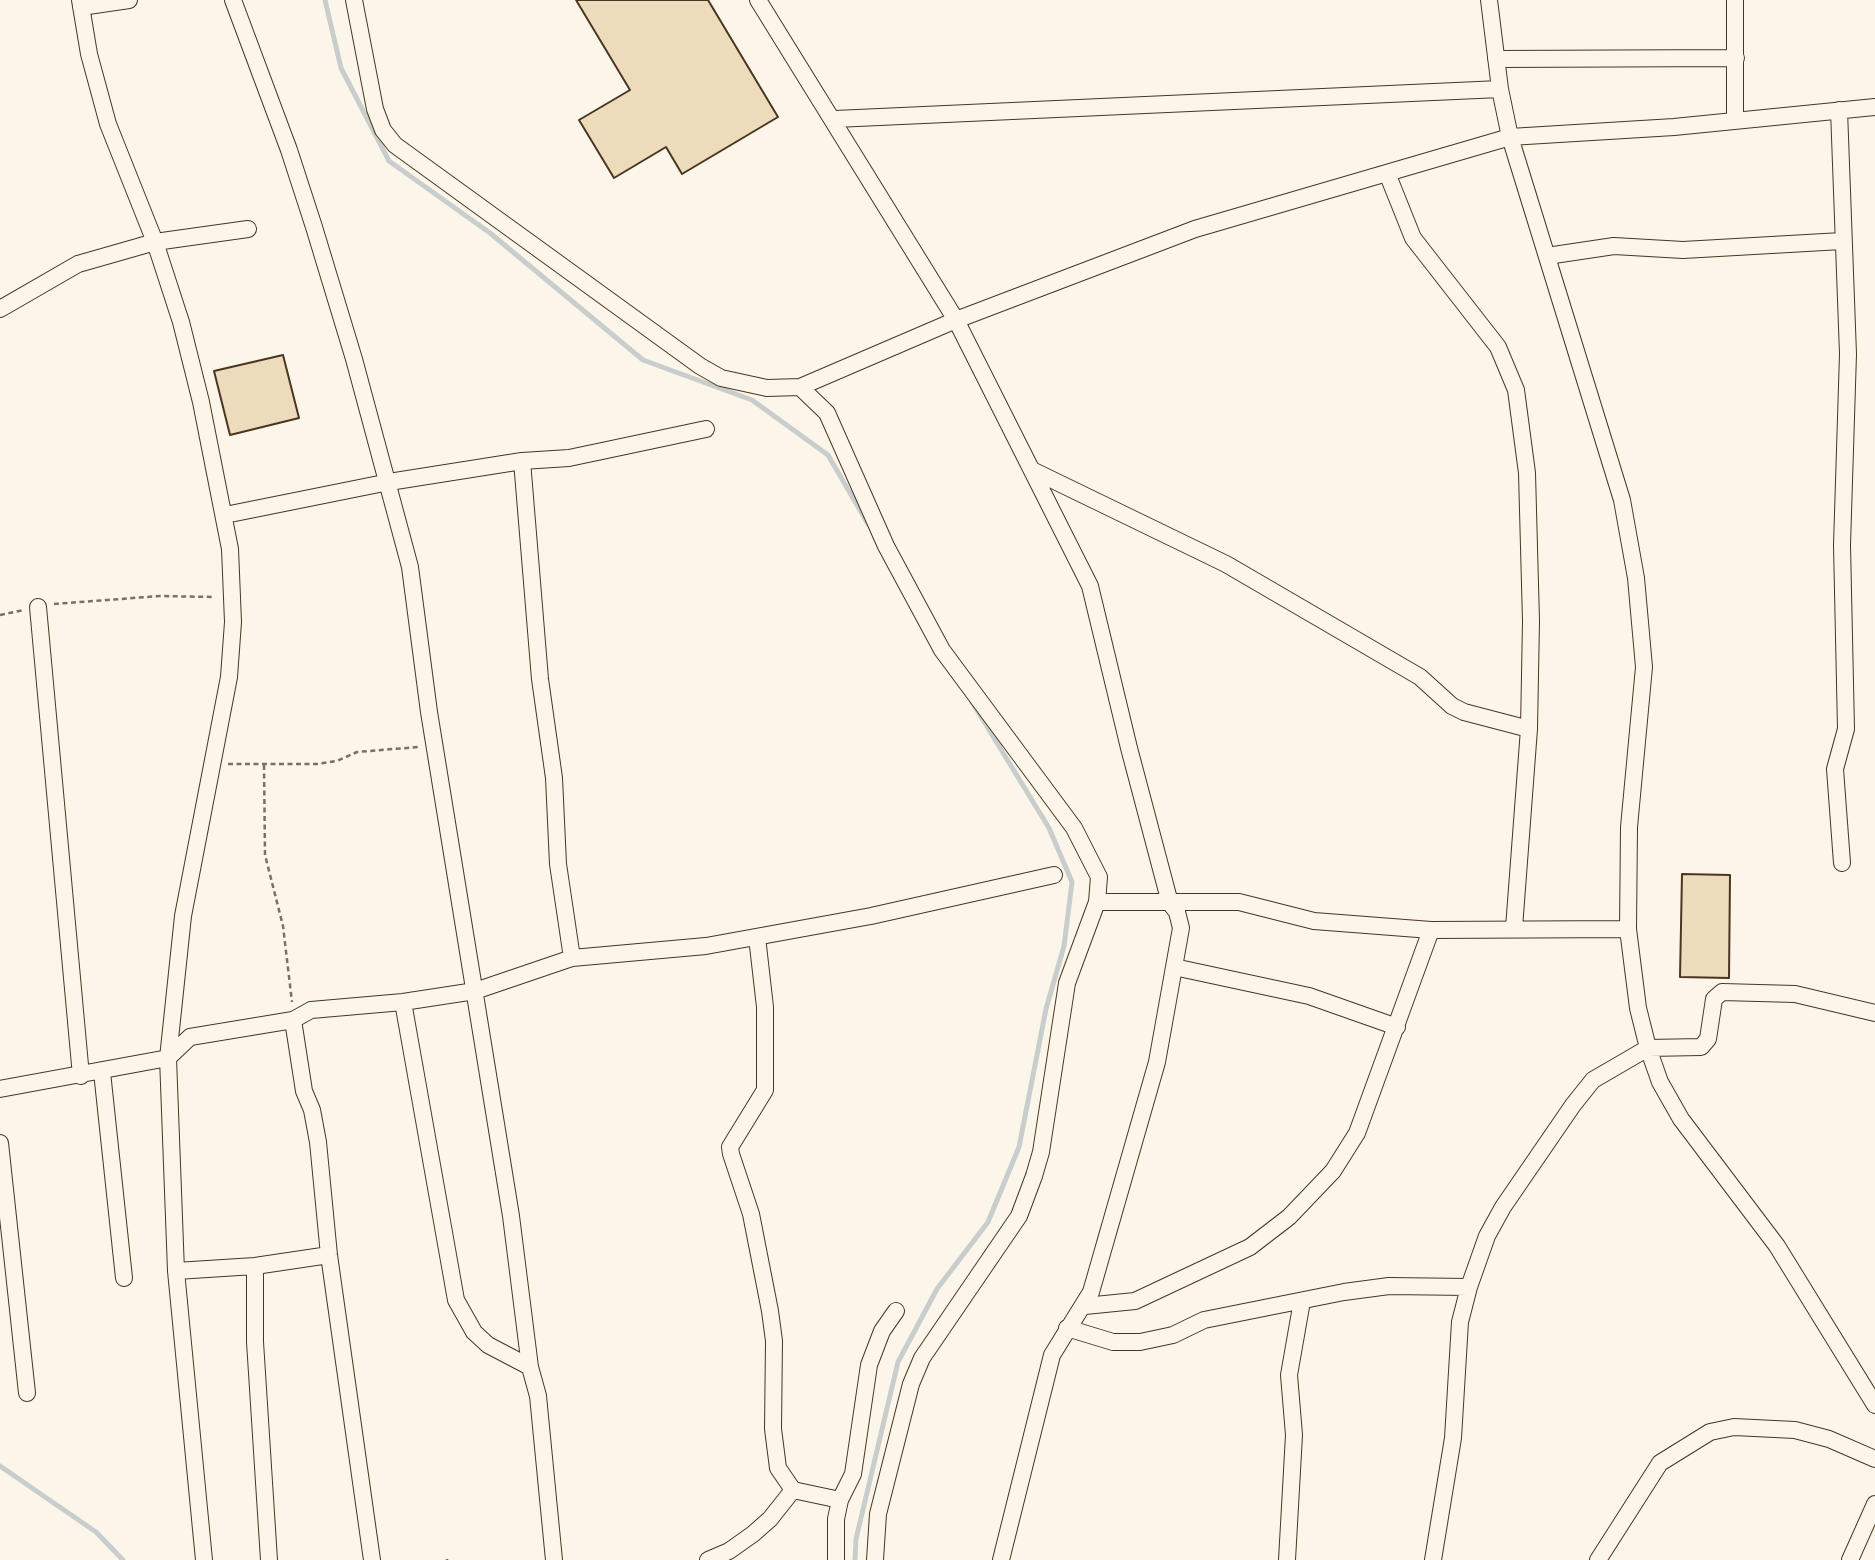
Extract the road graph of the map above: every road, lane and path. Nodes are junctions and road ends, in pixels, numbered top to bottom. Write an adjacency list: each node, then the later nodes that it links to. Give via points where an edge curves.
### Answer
1 (129, 0): 7 (street)
2 (233, 0): 27 (street, via 289,150)
3 (354, 0): 23 (street, via 375,109 395,145 700,366 740,383)
4 (758, 0): 13 (street)
5 (1489, 0): 9 (street)
6 (1735, 0): 8 (street)
7 (81, 4): 19 (street, via 107,124)
8 (1736, 58): 9 (street); 14 (street)
9 (1496, 60): 10 (street)
10 (1500, 89): 13 (street); 15 (street)
11 (1875, 107): 12 (street)
12 (1839, 110): 14 (street); 18 (street)
13 (835, 119): 22 (street)
14 (1735, 120): 15 (street)
15 (1510, 137): 16 (street); 20 (street)
16 (1387, 173): 22 (street, via 1195,229); 32 (street, via 1413,238 1498,347 1516,390 1530,532)
17 (248, 229): 19 (street)
18 (1842, 241): 20 (street, via 1683,250 1615,246); 36 (street, via 1848,355 1842,545 1846,729 1835,769)
19 (155, 242): 21 (street, via 78,264); 28 (street, via 181,322)
20 (1547, 256): 41 (street, via 1622,500 1636,578 1644,667 1629,827)
21 (0, 309)
22 (956, 320): 23 (street); 26 (street)
23 (800, 387): 38 (street, via 827,414 886,546 942,650 1074,828 1099,877)
24 (706, 429): 25 (street, via 569,458)
25 (522, 461): 27 (street); 44 (street, via 540,679 554,778 558,864)
26 (1034, 471): 32 (street, via 1226,564 1420,677 1452,706); 39 (street, via 1095,599)
27 (388, 482): 28 (street); 33 (street, via 410,567)
28 (225, 515): 29 (street)
29 (232, 598): 30 (path, via 160,596); 34 (street, via 229,677)
30 (38, 607): 31 (path); 54 (street)
31 (0, 615)
32 (1529, 729): 40 (street)
33 (435, 746): 35 (path, via 357,752 317,764); 46 (street)
34 (211, 764): 35 (path); 52 (street, via 183,916)
35 (264, 765): 49 (path, via 265,855 283,926)
36 (1842, 863)
37 (1054, 875): 43 (street)
38 (1097, 902): 39 (street); 79 (street, via 1067,983 1034,1176 1019,1216 922,1358 911,1384 878,1514)
39 (1170, 902): 42 (street, via 1239,902 1314,921); 45 (street, via 1181,928)
40 (1514, 928): 41 (street); 42 (street)
41 (1628, 929): 51 (street)
42 (1432, 930): 50 (street)
43 (757, 937): 44 (street); 70 (street, via 765,1007 765,1090 730,1147 751,1214 770,1311 778,1468)
44 (572, 958): 46 (street)
45 (1174, 967): 50 (street, via 1309,996); 63 (street, via 1157,1062)
46 (475, 991): 47 (street); 66 (street)
47 (403, 1002): 49 (street, via 311,1010); 66 (street, via 456,1300 474,1332 488,1345)
48 (1875, 1013): 51 (street, via 1795,994 1722,992 1714,999 1708,1040 1701,1047)
49 (293, 1020): 52 (street, via 190,1037); 57 (street, via 318,1142)
50 (1397, 1027): 63 (street, via 1357,1133 1333,1171 1289,1217 1250,1247 1135,1301)
51 (1648, 1048): 61 (street, via 1593,1080 1573,1105 1503,1207); 68 (street, via 1681,1119 1777,1246)
52 (168, 1058): 53 (street); 59 (street)
53 (102, 1072): 54 (street); 60 (street)
54 (81, 1076): 55 (street)
55 (0, 1089)
56 (0, 1143): 67 (street)
57 (329, 1255): 58 (street); 75 (street)
58 (255, 1266): 59 (street); 74 (street, via 255,1342)
59 (176, 1271): 73 (street)
60 (124, 1278)
61 (1469, 1287): 62 (street, via 1389,1286); 82 (street, via 1461,1322 1453,1438)
62 (1301, 1301): 65 (street, via 1203,1320 1173,1335 1140,1342 1113,1342); 81 (street, via 1289,1375 1294,1435)
63 (1085, 1306): 65 (street)
64 (896, 1311): 71 (street, via 882,1331 869,1365 853,1474)
65 (1068, 1328): 80 (street, via 1052,1354)
66 (530, 1367): 76 (street, via 546,1455)
67 (27, 1393)
68 (1875, 1405)
69 (1875, 1459): 83 (street, via 1795,1430 1734,1427 1710,1432 1660,1463)
70 (793, 1490): 71 (street); 77 (street, via 753,1534)
71 (840, 1500): 78 (street)
72 (1875, 1504): 84 (street)
73 (204, 1560)
74 (269, 1560)
75 (372, 1560)
76 (554, 1560)
77 (708, 1560)
78 (836, 1560)
79 (875, 1560)
80 (1001, 1560)
81 (1287, 1560)
82 (1433, 1560)
83 (1598, 1560)
84 (1850, 1560)

